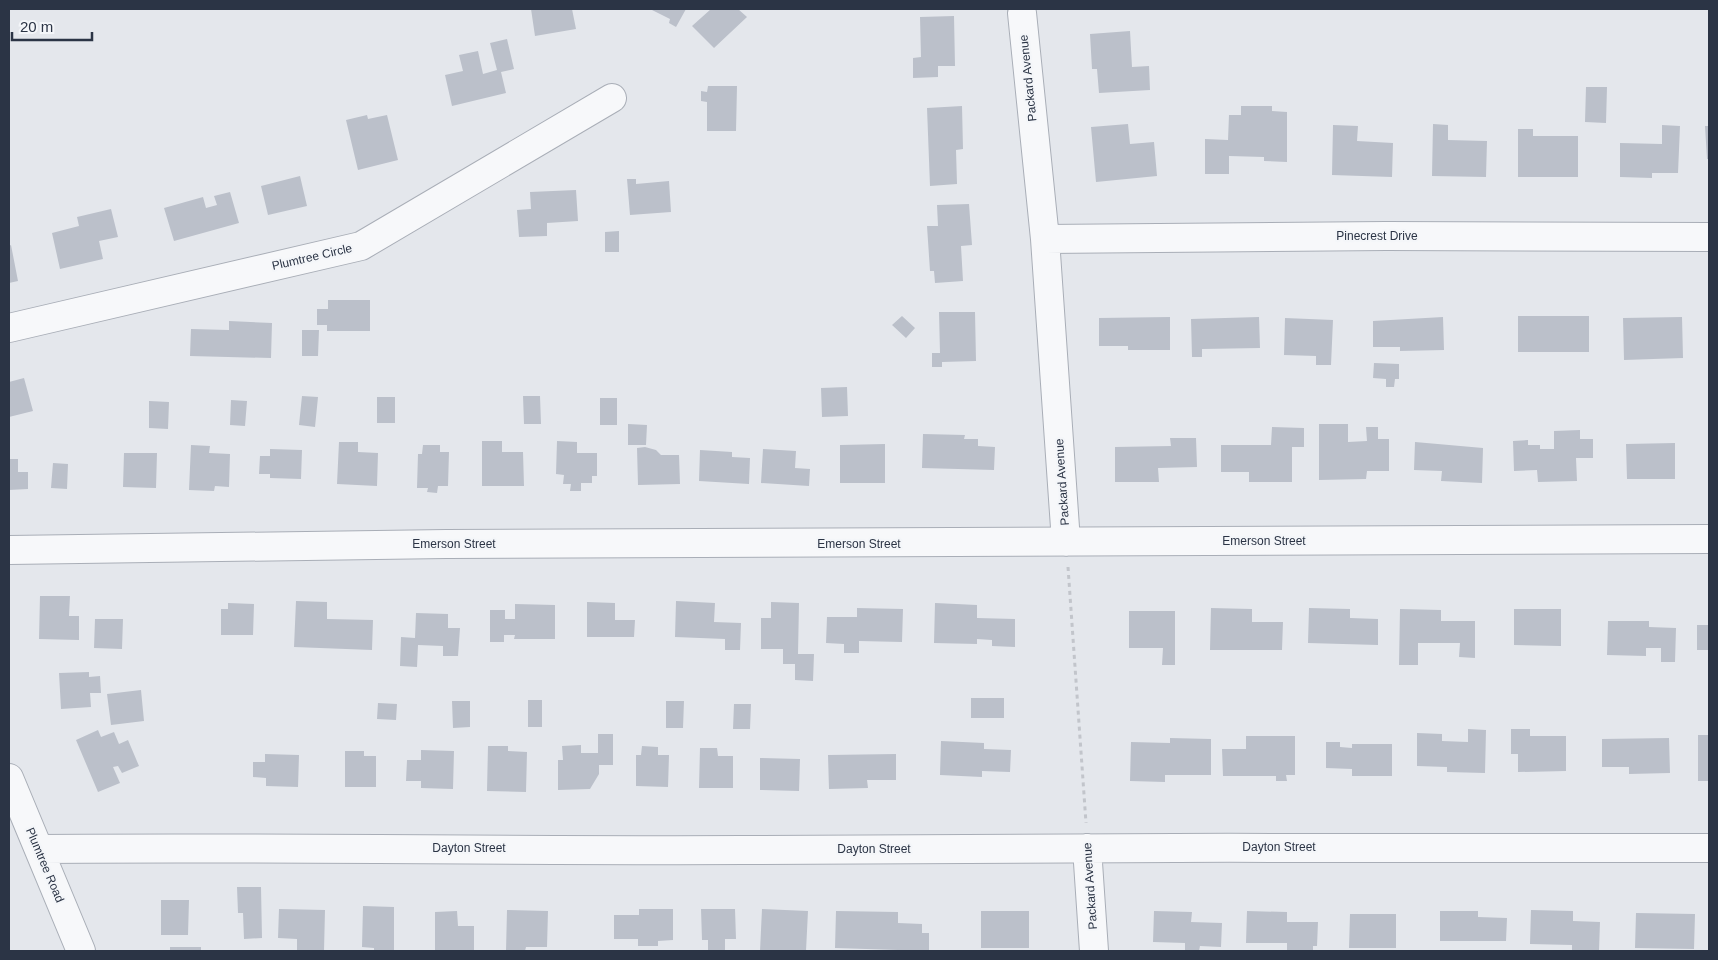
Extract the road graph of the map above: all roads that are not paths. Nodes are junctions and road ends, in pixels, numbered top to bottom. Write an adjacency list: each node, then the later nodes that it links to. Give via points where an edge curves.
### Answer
1 (1022, 13): 4 (street, Packard Avenue)
2 (612, 98): 5 (street, Plumtree Circle, via 361,246)
3 (1709, 237): 4 (street, Pinecrest Drive)
4 (1045, 239): 7 (street, Packard Avenue)
5 (9, 328)
6 (1709, 539): 7 (street, Emerson Street)
7 (1066, 542): 8 (street, Emerson Street, via 446,544)
8 (9, 550)
9 (9, 778): 10 (street, Plumtree Road)
10 (39, 848): 11 (street, Dayton Street); 13 (street, Plumtree Road)
11 (1088, 848): 12 (street, Dayton Street); 14 (street, Packard Avenue)
12 (1709, 848)
13 (81, 951)
14 (1094, 951)

